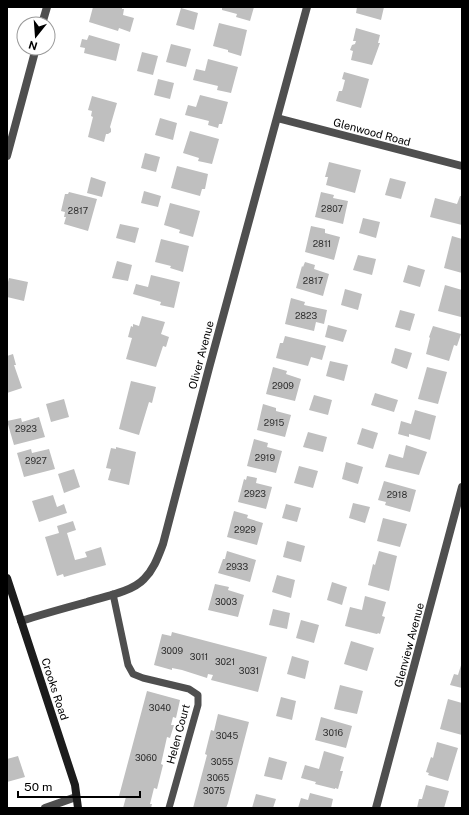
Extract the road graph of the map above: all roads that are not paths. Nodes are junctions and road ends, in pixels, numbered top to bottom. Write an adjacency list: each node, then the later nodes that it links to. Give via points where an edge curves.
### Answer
1 (307, 7): 3 (street, Oliver Avenue)
2 (34, 56): 4 (street)
3 (277, 118): 5 (street, Glenwood Road); 8 (street, Oliver Avenue, via 163,544 151,571 143,580)
4 (7, 156)
5 (462, 166)
6 (462, 487): 14 (street, Glenview Avenue)
7 (7, 578): 9 (main road, Crooks Road)
8 (113, 594): 9 (street, Oliver Avenue); 13 (lane, Helen Court, via 128,665 133,674 189,689 198,695 198,705)
9 (21, 621): 10 (main road, Crooks Road, via 75,785)
10 (76, 797): 11 (street); 12 (main road, Crooks Road)
11 (45, 808)
12 (78, 808)
13 (169, 808)
14 (376, 808)

